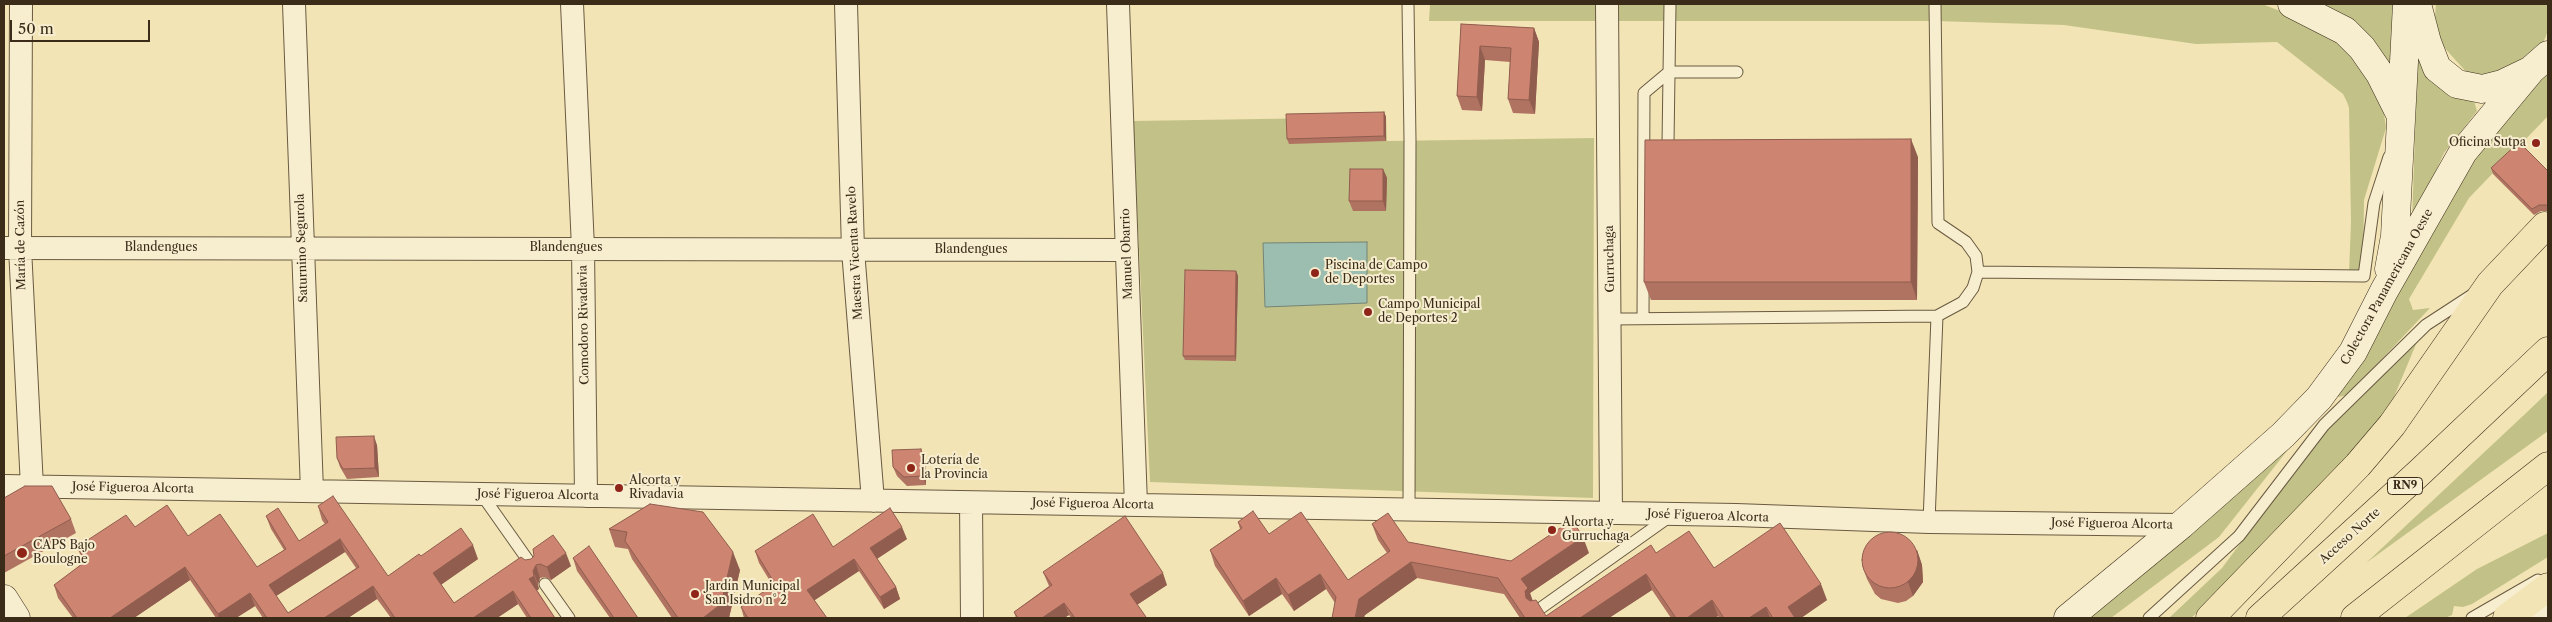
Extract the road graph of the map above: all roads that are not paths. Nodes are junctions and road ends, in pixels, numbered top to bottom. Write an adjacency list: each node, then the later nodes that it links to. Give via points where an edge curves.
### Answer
1 (21, 4): 20 (street, María de Cazón)
2 (294, 4): 19 (street, Saturnino Segurola)
3 (572, 4): 21 (street, Comodoro Rivadavia)
4 (846, 4): 22 (street, Maestra Vicenta Ravelo)
5 (1118, 4): 23 (street, Manuel Obarrio)
6 (1408, 4): 40 (lane)
7 (1607, 4): 29 (street, Gurruchaga)
8 (1670, 4): 14 (lane)
9 (1934, 4): 24 (lane, via 1938,223 1966,242 1976,256)
10 (2292, 4): 16 (street, via 2344,31 2362,48 2380,74)
11 (2407, 4): 16 (street)
12 (2417, 4): 13 (street, via 2437,68 2457,84 2482,89 2502,84)
13 (2540, 62): 26 (street, Colectora Panamericana Oeste, via 2463,152)
14 (1669, 72): 15 (lane); 17 (lane); 28 (lane, via 1644,93)
15 (1737, 72)
16 (2402, 118): 24 (lane, via 2374,203 2364,276); 26 (street, via 2396,236)
17 (1668, 144)
18 (2545, 226): 25 (highway)
19 (302, 247): 20 (street, Blandengues); 21 (street, Blandengues); 34 (street, Saturnino Segurola)
20 (12, 248): 33 (street, María de Cazón)
21 (583, 248): 22 (street, Blandengues); 36 (street, Comodoro Rivadavia)
22 (853, 250): 23 (street, Blandengues); 37 (street, Maestra Vicenta Ravelo)
23 (1127, 250): 39 (street, Manuel Obarrio)
24 (1978, 272): 27 (lane, via 1973,288 1963,302)
25 (2490, 284): 56 (lane, via 2426,325 2331,418 2305,447 2239,536); 57 (highway, via 2392,425 2352,472)
26 (2384, 291): 44 (street, Colectora Panamericana Oeste, via 2353,352 2319,398 2283,435)
27 (1937, 316): 28 (lane); 43 (lane)
28 (1643, 318): 29 (lane)
29 (1610, 319): 41 (street, Gurruchaga)
30 (2548, 350): 58 (highway, Acceso Norte / RN9)
31 (2548, 466): 59 (highway)
32 (4, 486): 33 (street, José Figueroa Alcorta)
33 (32, 487): 34 (street, José Figueroa Alcorta)
34 (312, 492): 35 (street, José Figueroa Alcorta)
35 (482, 494): 36 (street, José Figueroa Alcorta); 45 (lane)
36 (586, 496): 37 (street, José Figueroa Alcorta)
37 (873, 501): 38 (street, José Figueroa Alcorta)
38 (971, 502): 39 (street, José Figueroa Alcorta); 54 (street)
39 (1136, 505): 40 (street, José Figueroa Alcorta)
40 (1409, 510): 41 (street, José Figueroa Alcorta)
41 (1611, 513): 42 (street, José Figueroa Alcorta)
42 (1673, 514): 43 (street, José Figueroa Alcorta); 51 (lane)
43 (1928, 522): 44 (street, José Figueroa Alcorta)
44 (2182, 525): 55 (street, Colectora Panamericana Oeste)
45 (532, 566)
46 (2548, 574): 60 (lane)
47 (545, 584): 53 (lane)
48 (2548, 587): 61 (highway)
49 (4, 599): 52 (street)
50 (2548, 603): 62 (street)
51 (1538, 610)
52 (16, 618)
53 (569, 618)
54 (972, 618)
55 (2068, 618)
56 (2149, 618)
57 (2210, 618)
58 (2260, 618)
59 (2355, 618)
60 (2472, 618)
61 (2507, 618)
62 (2534, 618)

